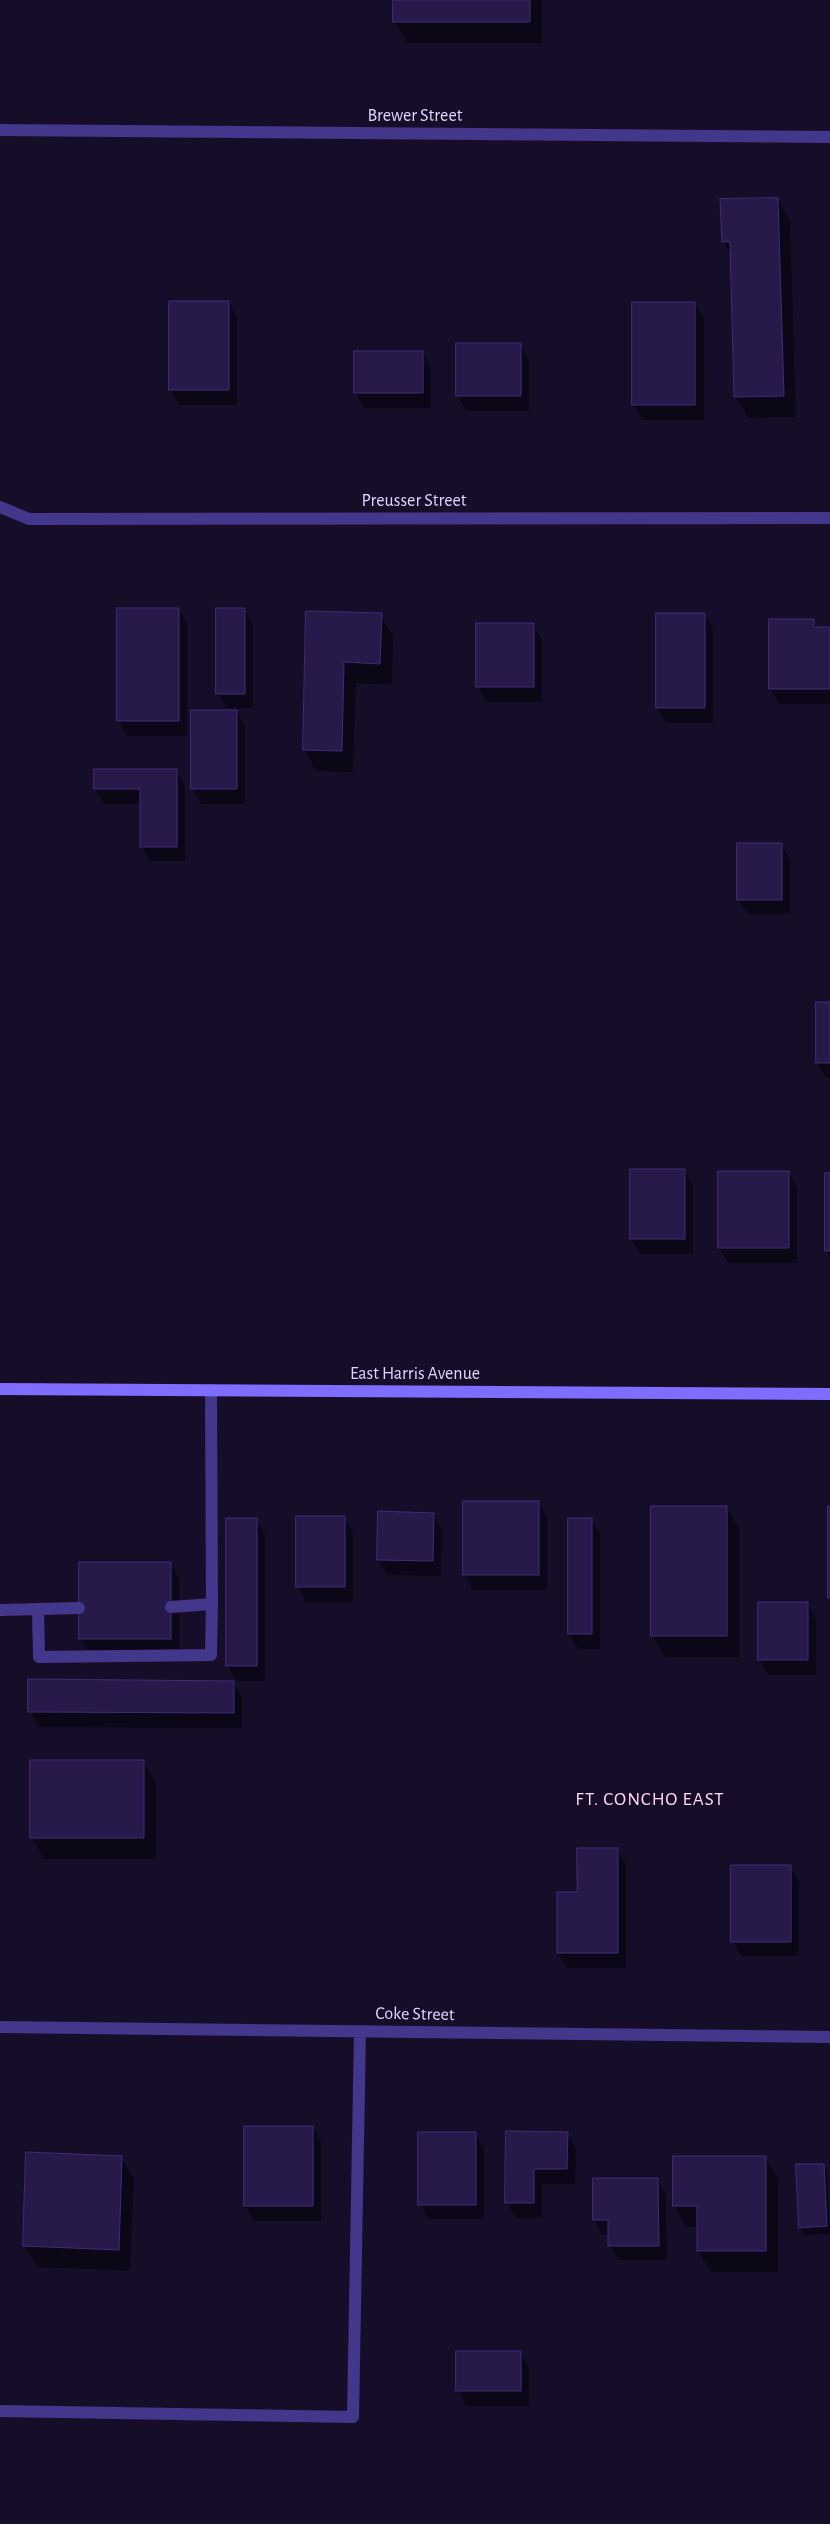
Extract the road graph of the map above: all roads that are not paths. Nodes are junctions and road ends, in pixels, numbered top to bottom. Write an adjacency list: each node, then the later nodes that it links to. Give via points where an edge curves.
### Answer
1 (0, 130): 2 (street, Brewer Street)
2 (830, 138)
3 (0, 507): 4 (street, Preusser Street, via 30,519)
4 (830, 518)
5 (0, 1389): 6 (street, East Harris Avenue)
6 (211, 1390): 7 (street, East Harris Avenue); 8 (street)
7 (830, 1394)
8 (212, 1604): 9 (street); 11 (street, via 211,1655 39,1657)
9 (171, 1607)
10 (79, 1608): 11 (street)
11 (38, 1609): 12 (street)
12 (0, 1610)
13 (0, 2027): 14 (street, Coke Street)
14 (360, 2031): 15 (street, Coke Street); 16 (street, via 353,2417)
15 (830, 2036)
16 (0, 2411)

